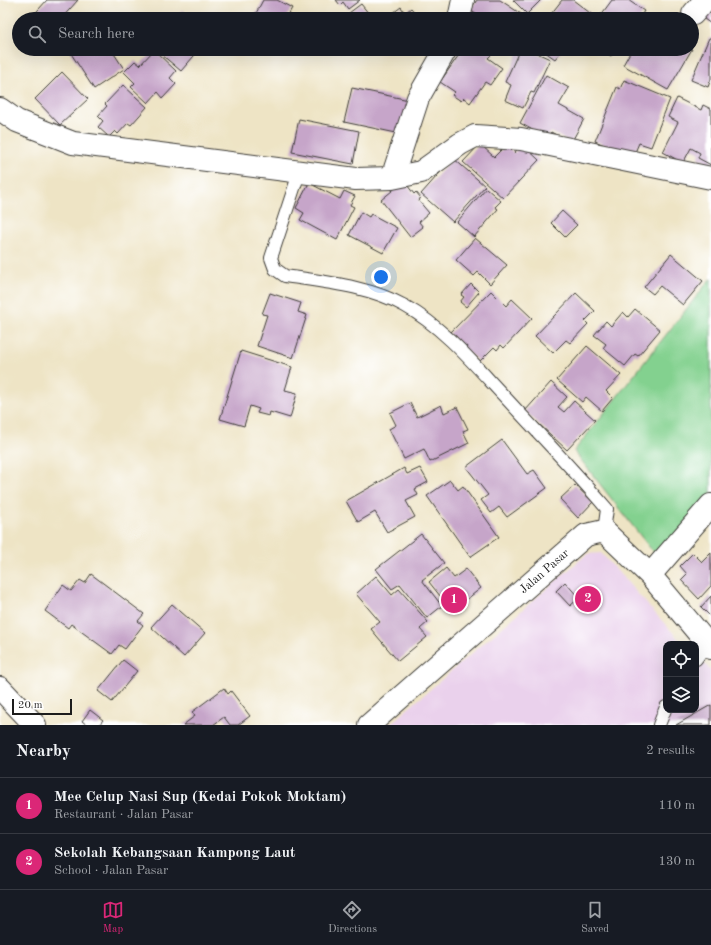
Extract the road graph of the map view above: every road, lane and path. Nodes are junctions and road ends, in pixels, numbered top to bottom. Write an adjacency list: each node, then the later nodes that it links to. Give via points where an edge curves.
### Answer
1 (463, 0): 2 (street)
2 (461, 12)
3 (442, 56): 6 (street, via 418,98)
4 (0, 109): 5 (street, via 17,121 73,143)
5 (300, 170): 6 (street, via 356,179); 9 (lane, via 271,258 275,269 285,276 357,288 381,295 426,319 478,369 607,509)
6 (392, 178): 7 (street, via 421,172 475,136 521,139)
7 (711, 178)
8 (711, 505): 10 (street)
9 (604, 531): 10 (street); 15 (street, Jalan Pasar, via 586,535)
10 (650, 575): 11 (street)
11 (705, 650)
12 (0, 688): 14 (street)
13 (664, 713): 16 (lane)
14 (35, 725)
15 (369, 725)
16 (659, 725)

